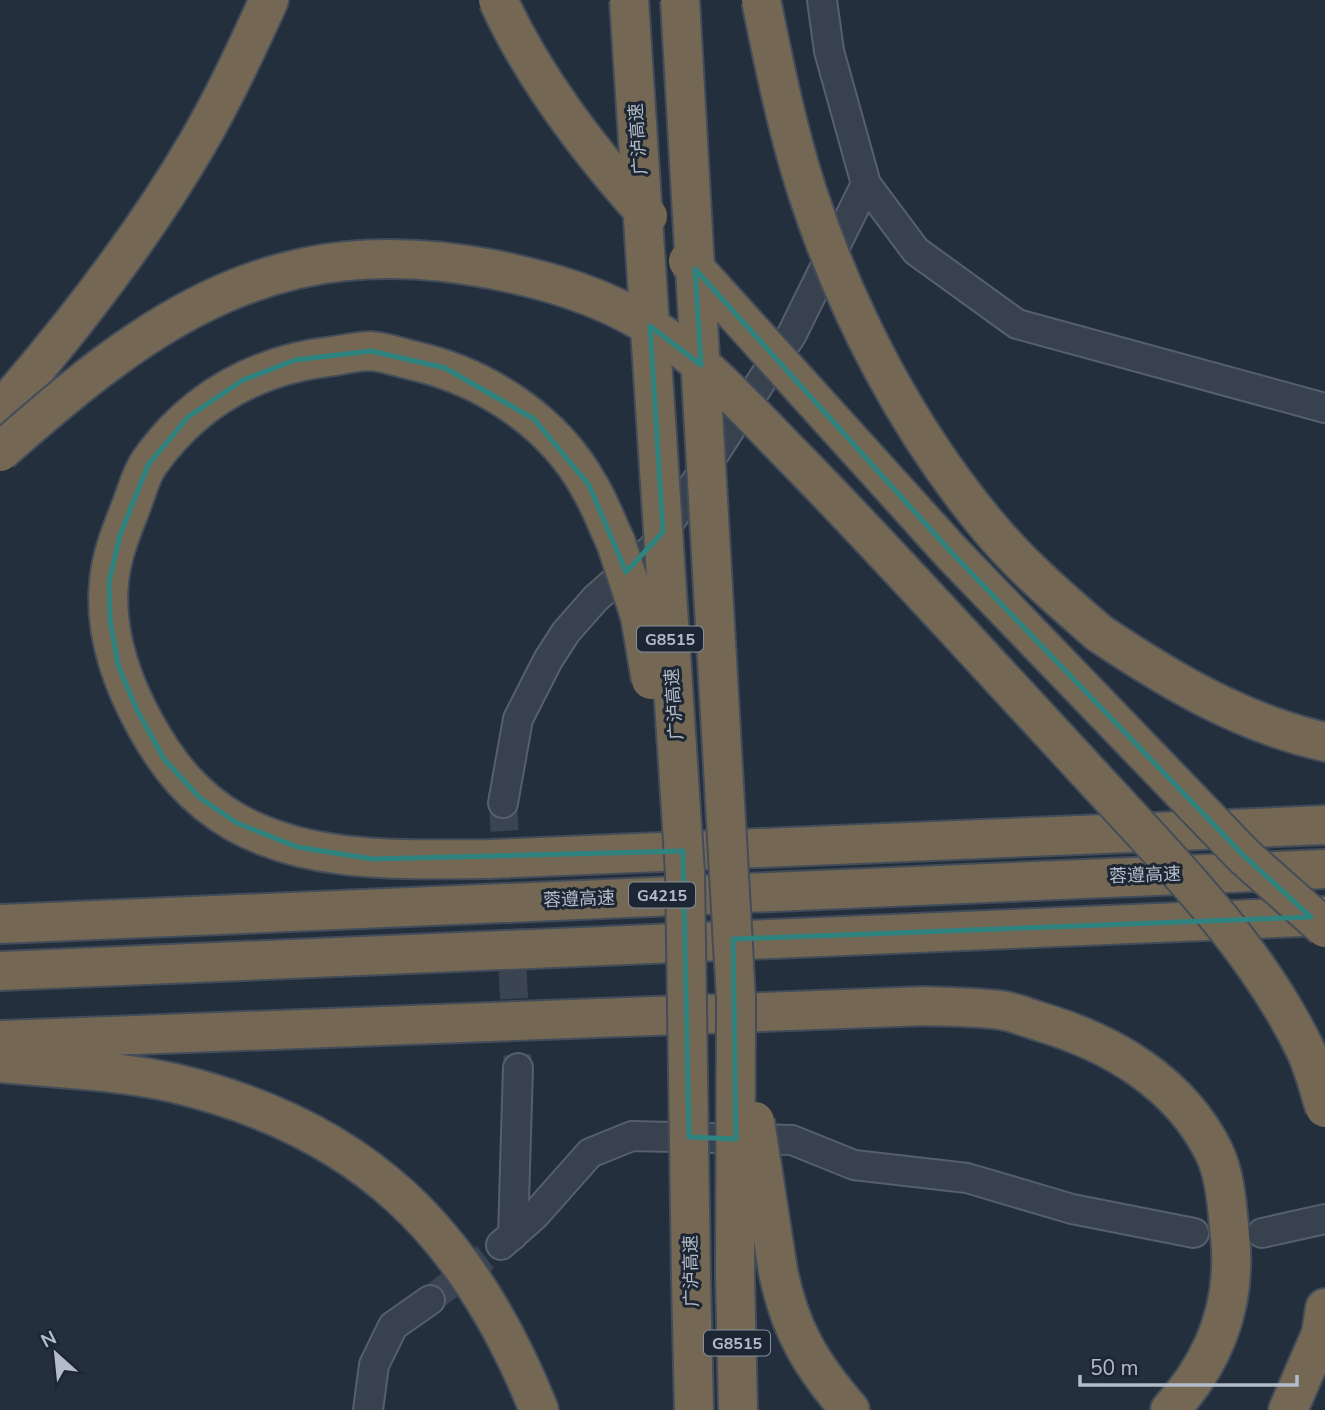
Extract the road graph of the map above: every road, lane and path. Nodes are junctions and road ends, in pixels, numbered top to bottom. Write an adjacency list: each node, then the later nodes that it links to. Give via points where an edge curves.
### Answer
1 (269, 0): 9 (highway, via 198,143 131,247 59,343)
2 (498, 0): 18 (highway, bridge, via 557,102 610,175 952,553 1244,856)
3 (629, 0): 15 (highway, 广泸高速 / G8515, bridge)
4 (680, 0): 20 (highway, G8515, bridge)
5 (761, 0): 11 (highway, bridge, via 807,191 842,283 871,348 959,491 1042,583 1099,633 1160,674 1223,708)
6 (822, 0): 7 (street, via 829,51)
7 (866, 184): 8 (street, via 916,251 1017,324); 12 (street, via 792,334 653,548 596,598 548,660 518,719)
8 (1325, 408)
9 (0, 411)
10 (0, 452): 24 (highway, bridge, via 55,403 150,331 225,291 296,268 372,260 447,261 544,280 606,303 649,326 708,370 849,513 1207,900 1278,999 1308,1054)
11 (1325, 742)
12 (503, 803)
13 (1325, 825): 15 (highway, bridge, via 489,859 373,859 297,847 237,823 200,798 164,759 117,665 108,582 120,535 148,465 188,417 243,380 295,360 372,351 444,368 486,387 534,419 567,453 589,485 616,543 640,616)
14 (1325, 869): 17 (highway, 蓉遵高速 / G4215)
15 (685, 873): 32 (highway, 广泸高速 / G8515, bridge)
16 (1325, 916): 19 (highway)
17 (0, 924)
18 (1325, 928)
19 (0, 971)
20 (736, 999): 33 (highway, G8515, bridge); 34 (highway, bridge, via 786,1309 816,1371)
21 (0, 1040): 35 (highway, via 926,1006 1003,1010 1077,1033 1131,1060 1184,1106 1214,1154 1226,1195 1232,1255 1229,1303 1209,1354 1189,1389)
22 (0, 1063): 31 (highway, via 171,1082 284,1118 358,1159 416,1208 467,1268 518,1357)
23 (518, 1068): 26 (street, via 507,1240 590,1153 632,1136 792,1140 854,1165 967,1178 1072,1209)
24 (1325, 1108)
25 (1325, 1219): 27 (street)
26 (1194, 1233)
27 (1262, 1233)
28 (430, 1300): 30 (street, via 393,1326 374,1365)
29 (1325, 1308): 36 (highway, via 1321,1335)
30 (368, 1410)
31 (540, 1410)
32 (694, 1410)
33 (738, 1410)
34 (850, 1410)
35 (1170, 1410)
36 (1288, 1410)

